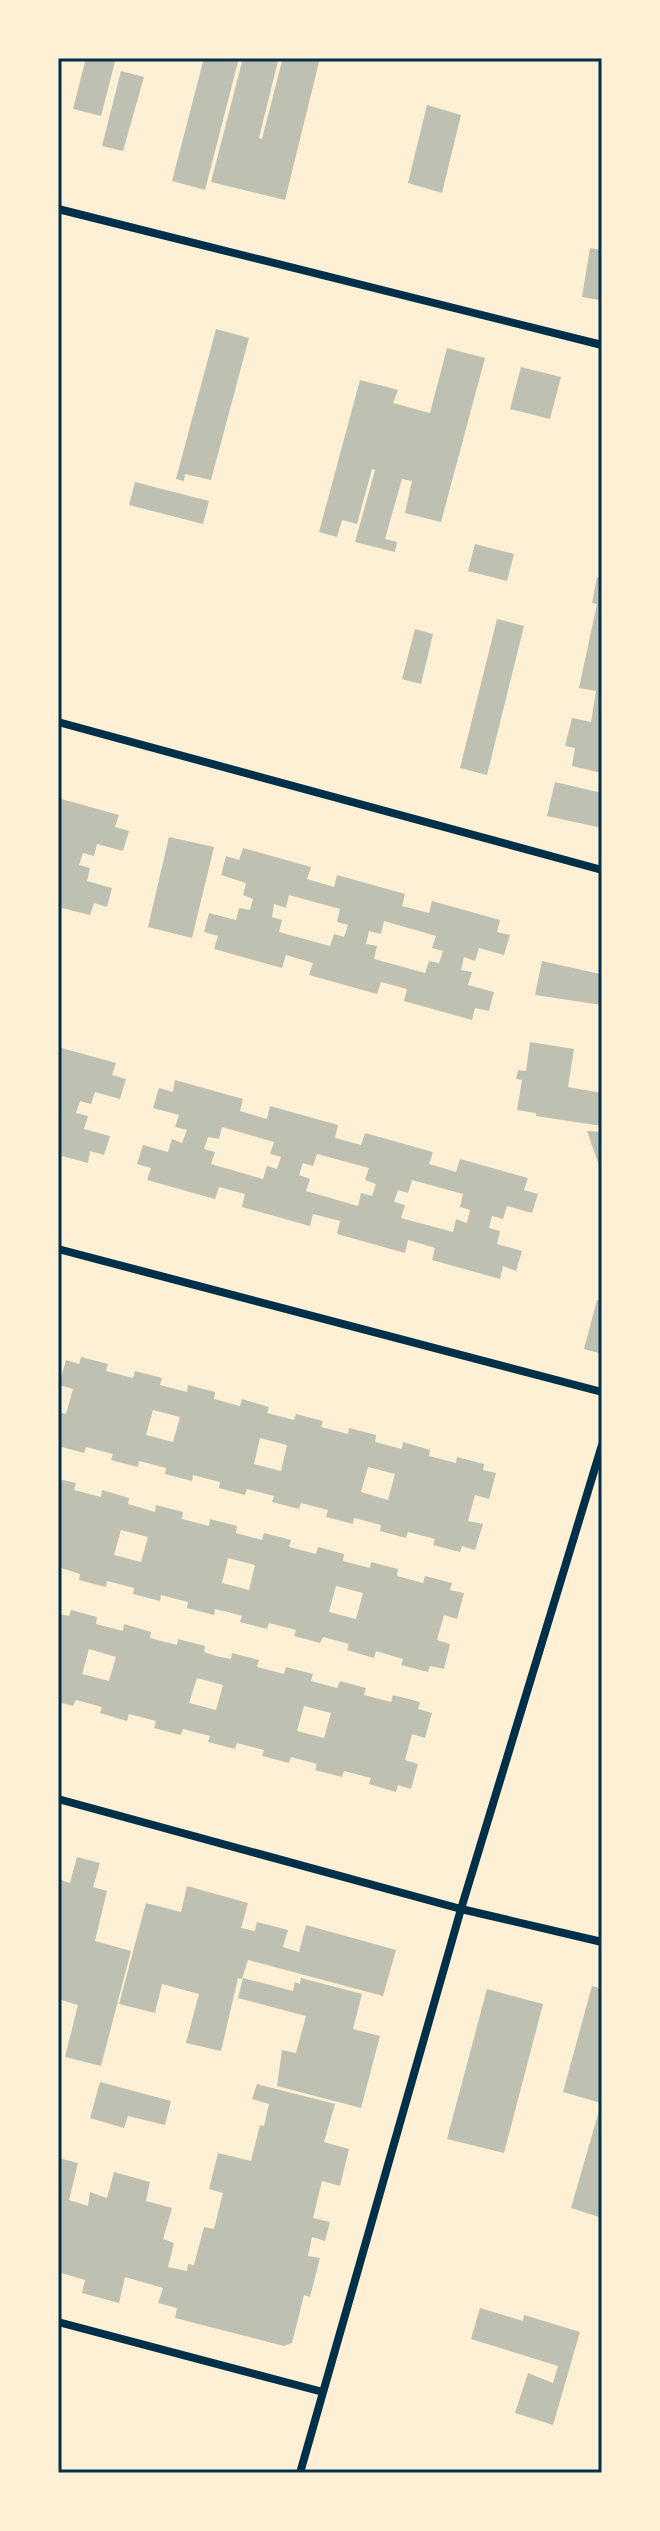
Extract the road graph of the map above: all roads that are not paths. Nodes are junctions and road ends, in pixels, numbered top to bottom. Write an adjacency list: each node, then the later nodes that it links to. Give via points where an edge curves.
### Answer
1 (58, 209): 2 (street)
2 (602, 345)
3 (58, 722): 4 (street)
4 (602, 870)
5 (58, 1249): 6 (street)
6 (602, 1392)
7 (602, 1445): 9 (street)
8 (58, 1799): 9 (street)
9 (461, 1909): 10 (street); 12 (street)
10 (602, 1942)
11 (58, 2322): 12 (street)
12 (323, 2392): 13 (street)
13 (300, 2473)

